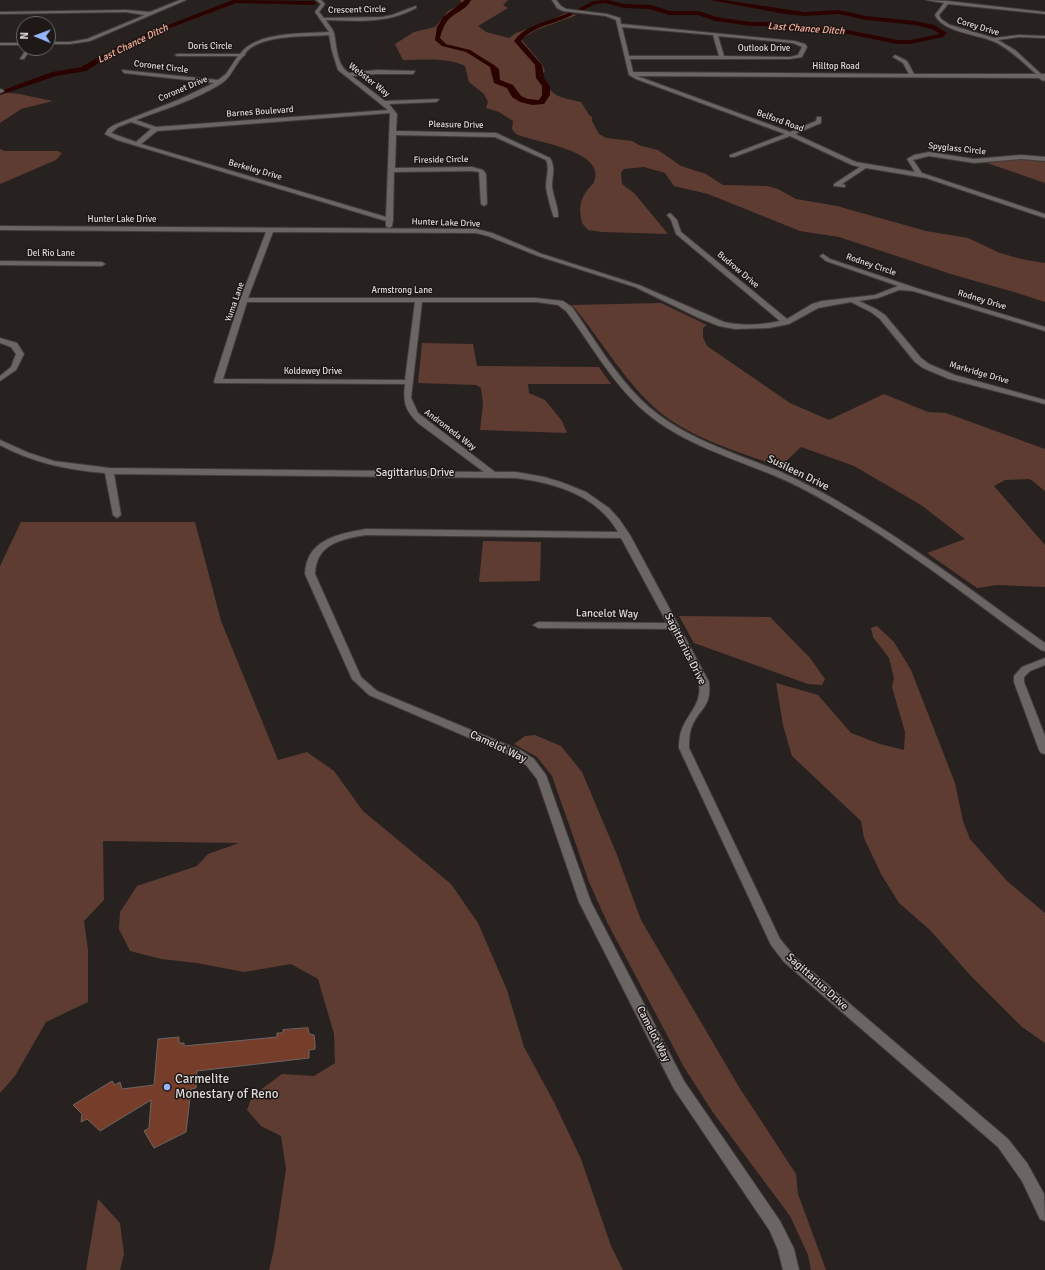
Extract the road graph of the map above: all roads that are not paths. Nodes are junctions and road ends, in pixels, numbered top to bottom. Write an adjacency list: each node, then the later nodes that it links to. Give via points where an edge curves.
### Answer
1 (184, 0): 10 (street)
2 (330, 0): 5 (street)
3 (554, 0): 12 (street, via 565,10 614,17 618,19)
4 (928, 0): 6 (street)
5 (321, 1): 11 (street, via 317,12)
6 (947, 2): 9 (street); 16 (street, Corey Drive, via 937,15 940,21)
7 (414, 7): 11 (street, Crescent Circle, via 403,15 387,18)
8 (0, 13): 10 (street, via 125,11)
9 (1045, 13)
10 (152, 14): 17 (street, via 88,40)
11 (322, 19): 13 (street, Webster Way)
12 (620, 26): 14 (street, Outlook Drive); 23 (street)
13 (332, 33): 21 (street, Coronet Drive, via 275,38 252,44); 28 (street, Webster Way, via 334,51 340,69)
14 (714, 35): 24 (street); 24 (street, Outlook Drive, via 794,42 805,47 801,55 794,57)
15 (1045, 37): 16 (street, via 1019,36)
16 (995, 39): 30 (street, Corey Drive, via 1013,49)
17 (56, 43)
18 (0, 44): 19 (street)
19 (16, 44)
20 (177, 55): 21 (street, Doris Circle)
21 (243, 55): 32 (street, Coronet Drive)
22 (895, 56): 29 (street, via 905,62)
23 (627, 57): 24 (street, Outlook Drive); 27 (street)
24 (722, 57)
25 (124, 70): 32 (street, Coronet Circle)
26 (414, 72): 28 (street)
27 (631, 74): 29 (street, Hilltop Road); 40 (street, Belford Road, via 643,81)
28 (346, 75): 34 (street, Webster Way)
29 (913, 76): 30 (street, Hilltop Road)
30 (1043, 76): 31 (street, Corey Drive)
31 (1045, 81)
32 (220, 82): 37 (street, Coronet Drive)
33 (436, 100): 34 (street)
34 (384, 103): 35 (street, Webster Way)
35 (393, 111): 38 (street, Barnes Boulevard); 39 (street, Webster Way)
36 (819, 118): 40 (street, via 820,121 816,124)
37 (130, 120): 38 (street, Barnes Boulevard); 41 (street, Coronet Drive, via 112,128 108,134)
38 (155, 129): 41 (street)
39 (395, 133): 45 (street, Webster Way); 50 (street, Pleasure Drive, via 496,135 548,158 551,164 549,187)
40 (790, 134): 42 (street); 44 (street, Belford Road, via 847,162)
41 (137, 144): 52 (street, Berkeley Drive)
42 (732, 156)
43 (1045, 160): 46 (street, Spyglass Circle, via 1021,157 974,161 943,154 922,154 910,160)
44 (863, 167): 46 (street, Belford Road); 47 (street, via 836,185)
45 (392, 170): 48 (street, Fireside Circle, via 481,171); 52 (street, Webster Way)
46 (919, 174): 51 (street, Belford Road, via 980,192)
47 (843, 186)
48 (484, 204)
49 (670, 214): 66 (street, Budrow Drive, via 678,233)
50 (556, 216)
51 (1045, 216)
52 (390, 220): 55 (street, Webster Way)
53 (0, 228): 54 (street, Hunter Lake Drive)
54 (270, 230): 55 (street, Hunter Lake Drive); 61 (street, Yuma Lane)
55 (388, 231): 66 (street, Hunter Lake Drive, via 482,233 540,255 637,286 722,324 758,328)
56 (824, 256): 59 (street, Rodney Circle, via 828,260)
57 (0, 263): 58 (street, Del Rio Lane)
58 (102, 264)
59 (914, 289): 60 (street, Hunter Lake Drive, via 898,288); 67 (street, Rodney Drive)
60 (882, 294): 63 (street, Hunter Lake Drive); 65 (street, Markridge Drive, via 878,299 877,308)
61 (244, 300): 62 (street, Armstrong Lane); 70 (street, Yuma Lane)
62 (419, 300): 64 (street, Armstrong Lane, via 536,300); 71 (street, Andromeda Way)
63 (834, 301): 65 (street, Markridge Drive, via 862,303); 66 (street, Hunter Lake Drive, via 815,306)
64 (560, 304): 80 (street, Susileen Drive, via 570,309 630,392 658,418 675,430 815,491 897,543)
65 (883, 317): 72 (street, Markridge Drive, via 918,360 926,366 952,377)
66 (786, 322)
67 (1045, 329)
68 (0, 340): 69 (street, via 14,345 20,354 14,370)
69 (0, 379)
70 (218, 381): 71 (street, Koldewey Drive)
71 (408, 382): 75 (street, Andromeda Way, via 407,398 414,414)
72 (1045, 402)
73 (0, 442): 74 (street, Sagittarius Drive, via 42,461)
74 (109, 471): 75 (street, Sagittarius Drive); 76 (street)
75 (491, 473): 77 (street, Sagittarius Drive, via 534,477 570,487 609,512)
76 (117, 515)
77 (625, 535): 79 (street, Sagittarius Drive); 84 (street, Camelot Way, via 366,532 341,537 326,544 315,552 309,566 310,574 357,679 363,686 373,693 518,754 536,769 542,778 585,902 679,1085 775,1226 786,1249)
78 (538, 625): 79 (street, Lancelot Way)
79 (674, 626): 83 (street, Sagittarius Drive, via 706,690 701,708 685,727 684,748 775,942 789,959 1003,1143 1020,1163 1034,1186)
80 (1045, 648)
81 (1045, 661): 82 (street, via 1026,669 1019,676 1019,682)
82 (1045, 750)
83 (1045, 1214)
84 (791, 1270)

